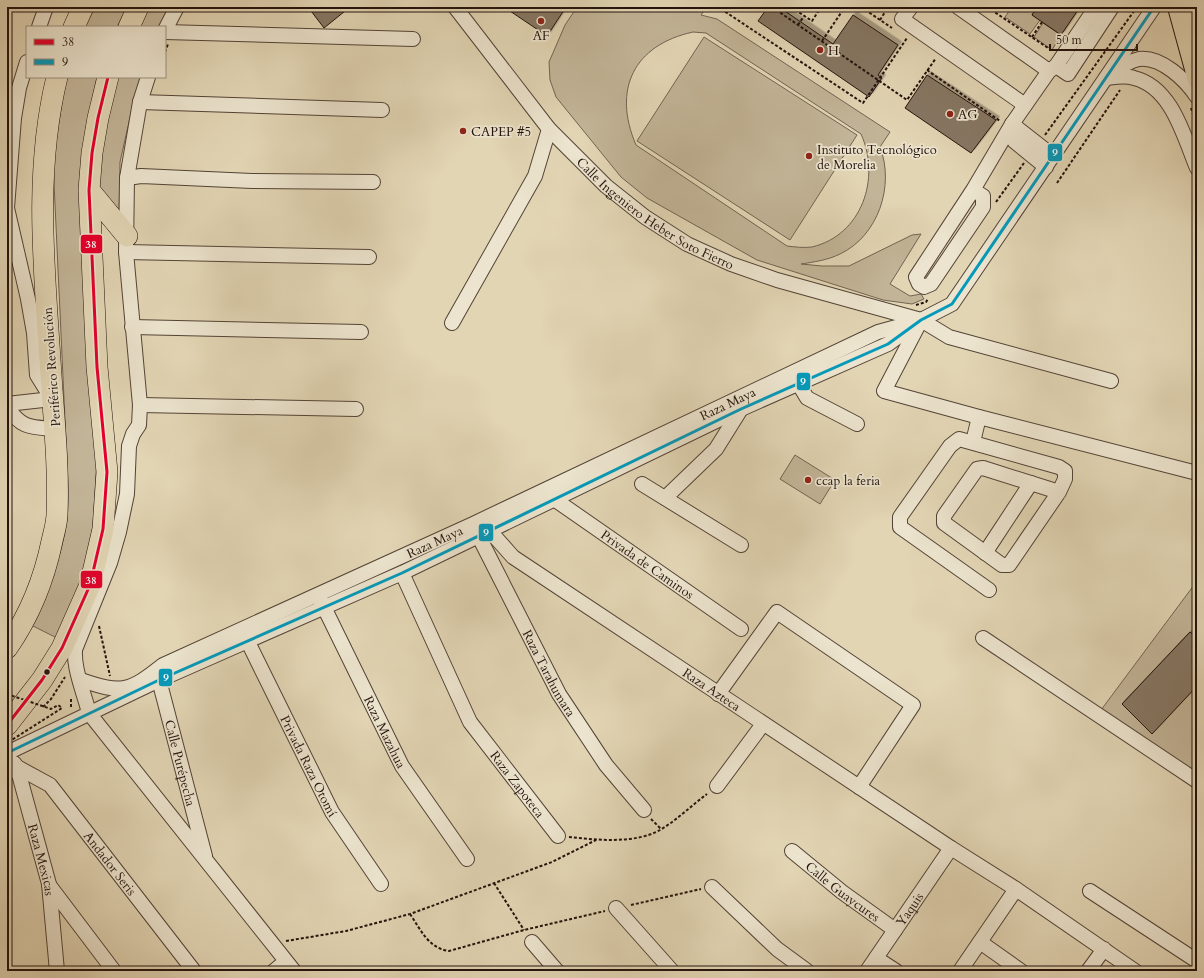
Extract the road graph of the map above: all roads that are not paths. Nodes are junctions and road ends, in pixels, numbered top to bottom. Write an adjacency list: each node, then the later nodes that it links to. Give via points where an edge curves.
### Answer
1 (46, 7): 13 (street)
2 (84, 7): 14 (highway)
3 (138, 7): 15 (highway)
4 (177, 7): 17 (street)
5 (455, 7): 31 (street, Calle Ingeniero Heber Soto Fierro)
6 (911, 7): 28 (street, via 902,19)
7 (958, 7): 20 (street)
8 (1096, 7): 20 (street)
9 (1112, 7): 20 (street, via 1068,74)
10 (1154, 7): 24 (street, Raza Maya)
11 (1178, 7): 25 (main road)
12 (1191, 7): 16 (highway)
13 (39, 26)
14 (74, 26)
15 (129, 26)
16 (1197, 30)
17 (166, 34): 18 (street)
18 (413, 39)
19 (26, 65): 46 (street, via 14,118 7,208 28,299 37,375)
20 (1052, 69): 28 (street)
21 (57, 78): 46 (highway, Periférico Revolución, via 49,109 42,181)
22 (108, 78): 36 (highway, via 95,132)
23 (148, 78): 27 (street)
24 (1106, 78): 26 (street, Raza Maya, via 1130,62 1149,59 1166,66 1184,81); 32 (street, Raza Maya); 33 (street, via 1132,77 1155,88 1173,111)
25 (1197, 80)
26 (1197, 97)
27 (140, 102): 29 (street); 34 (street)
28 (1025, 105): 30 (street)
29 (382, 110)
30 (1006, 122): 32 (street); 37 (street)
31 (549, 129): 40 (street, Calle Ingeniero Heber Soto Fierro, via 606,186 645,217 687,244 731,264 777,280); 41 (street, via 535,176)
32 (1050, 162): 40 (street, Raza Maya, via 952,304)
33 (1197, 168)
34 (127, 178): 35 (street, via 141,176 252,181); 38 (street)
35 (373, 182)
36 (89, 190): 38 (highway); 66 (highway, via 97,367 107,472 103,529)
37 (973, 190): 37 (street, via 916,277 919,284 924,287 931,284 983,207 983,196)
38 (126, 244): 39 (street); 42 (street)
39 (369, 257)
40 (921, 320): 44 (street, Calle Ingeniero Heber Soto Fierro, via 949,337); 45 (street, Raza Maya, via 888,344); 48 (street, Raza Maya, via 878,332); 52 (street, via 884,391)
41 (452, 323)
42 (132, 327): 43 (street); 49 (street)
43 (361, 332)
44 (1111, 381)
45 (798, 383): 48 (street, Raza Maya); 53 (street, via 806,398)
46 (52, 399): 47 (street); 54 (highway, Periférico Revolución)
47 (7, 404)
48 (739, 404): 60 (street, via 716,449); 61 (street, Raza Maya); 62 (street, Raza Maya)
49 (140, 405): 51 (street); 73 (street, via 139,425 129,446 126,494 119,532 110,563)
50 (7, 407): 54 (street, via 16,420 29,427)
51 (356, 409)
52 (979, 417): 55 (street); 56 (street)
53 (857, 424)
54 (55, 429): 72 (highway, Periférico Revolución, via 57,515 47,565 30,612)
55 (973, 442): 59 (street, via 1059,467 1065,471 1065,480); 67 (street, via 959,439 950,446 900,517 900,527)
56 (1197, 473)
57 (1031, 483): 59 (street); 64 (street); 64 (street, via 983,468 977,469 944,516 944,523)
58 (642, 484): 60 (street)
59 (1059, 492): 64 (street, via 1009,565 1002,565)
60 (665, 498): 63 (street)
61 (554, 499): 62 (street, Raza Maya); 69 (street, Privada de Caminos)
62 (481, 527): 65 (street, Raza Maya); 68 (street, Raza Maya); 77 (street, Raza Azteca, via 513,557); 86 (street, Raza Tarahumara, via 559,694 606,764)
63 (741, 546)
64 (985, 553)
65 (402, 572): 68 (street, Raza Maya); 87 (street, Raza Zapoteca, via 470,722)
66 (90, 585): 73 (street); 80 (highway, via 62,648 42,680)
67 (989, 590)
68 (321, 601): 71 (street, Raza Maya); 74 (street, Raza Maya); 90 (street, Raza Mazahua, via 402,766)
69 (741, 629)
70 (983, 638): 83 (street)
71 (248, 642): 76 (street, Raza Maya); 93 (street, Privada Raza Otomí, via 332,812)
72 (7, 648)
73 (74, 652): 75 (street, via 75,666)
74 (163, 665): 75 (street, Raza Maya, via 142,682 129,688 116,690); 76 (street)
75 (81, 680): 78 (street)
76 (158, 680): 78 (street, Raza Maya); 91 (street, Calle Purépecha)
77 (718, 694): 79 (street, Raza Azteca); 85 (street, via 777,612 914,705)
78 (89, 713): 81 (street, Raza Maya); 91 (street, Calle Purépecha)
79 (763, 724): 84 (street); 85 (street, Raza Azteca)
80 (7, 725)
81 (7, 748): 82 (street, Raza Mexicas)
82 (12, 770): 92 (street, Raza Mexicas); 107 (street, Andador Seris, via 50,784)
83 (1197, 781)
84 (718, 786)
85 (859, 787): 88 (street, Raza Azteca)
86 (644, 810)
87 (558, 836)
88 (951, 848): 95 (street, Raza Azteca); 98 (street, Yaquis)
89 (792, 850): 98 (street, Calle Guaycures, via 842,892)
90 (467, 859)
91 (207, 861): 104 (street, Calle Purépecha)
92 (49, 884): 105 (street, Raza Mexicas); 106 (street)
93 (381, 884)
94 (712, 887): 111 (street, via 777,949)
95 (1016, 889): 100 (street); 101 (street, Raza Azteca)
96 (1090, 891): 103 (street)
97 (616, 908): 110 (street)
98 (895, 930): 102 (street, Yaquis)
99 (532, 942): 109 (street)
100 (980, 942): 114 (street); 115 (street)
101 (1104, 949): 116 (street); 117 (street, Raza Azteca)
102 (876, 958): 112 (street, Yaquis); 113 (street)
103 (1197, 961)
104 (290, 966): 108 (street)
105 (57, 971)
106 (114, 971)
107 (194, 971)
108 (274, 971)
109 (557, 971)
110 (672, 971)
111 (807, 971)
112 (867, 971)
113 (896, 971)
114 (960, 971)
115 (1021, 971)
116 (1088, 971)
117 (1135, 971)

